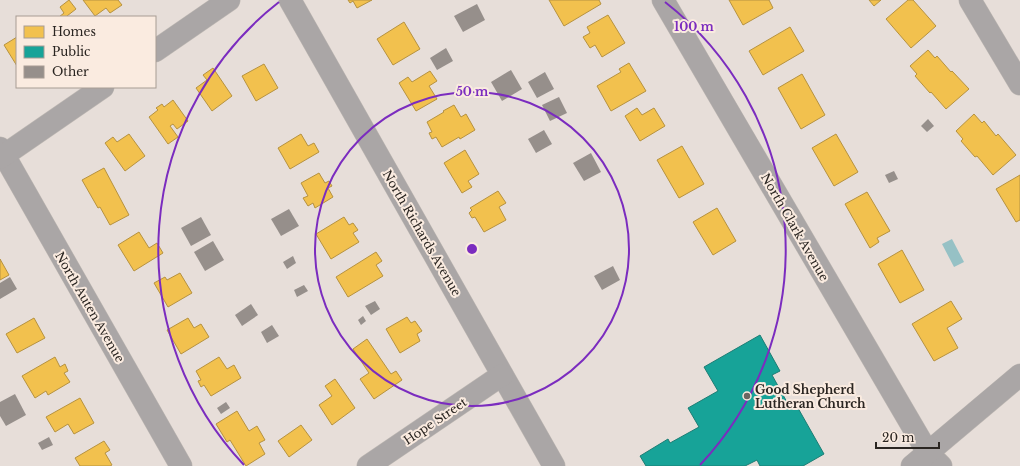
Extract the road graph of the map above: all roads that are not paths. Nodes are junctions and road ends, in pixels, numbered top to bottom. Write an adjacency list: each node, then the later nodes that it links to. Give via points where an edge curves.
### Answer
1 (229, 0): 5 (street)
2 (290, 0): 9 (street, North Richards Avenue)
3 (663, 0): 11 (street, North Clark Avenue)
4 (970, 0): 6 (street)
5 (156, 50)
6 (1017, 72)
7 (101, 88): 8 (street)
8 (1, 153): 12 (street, North Auten Avenue)
9 (502, 375): 13 (street, Hope Street); 14 (street, North Richards Avenue)
10 (1020, 375): 11 (street)
11 (927, 462)
12 (181, 466)
13 (368, 466)
14 (554, 466)

